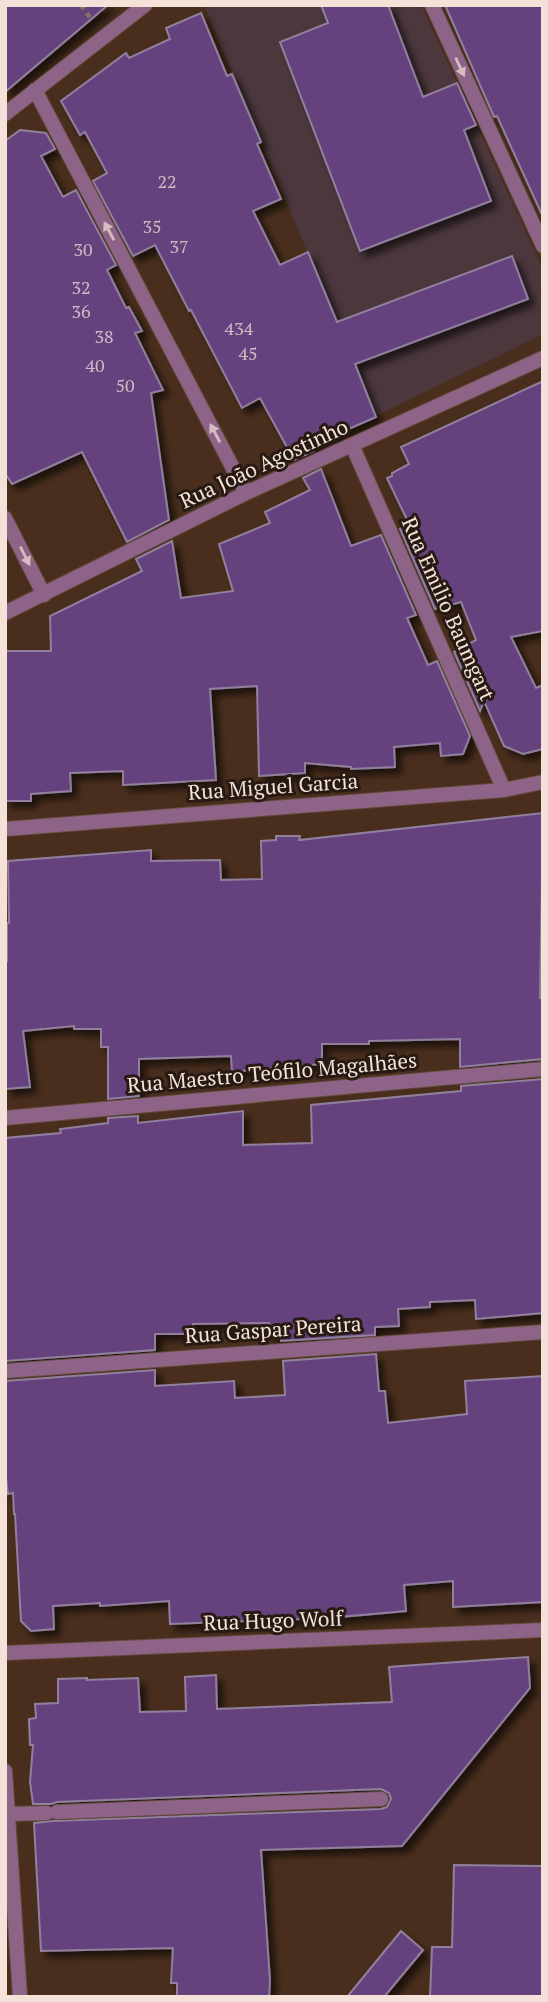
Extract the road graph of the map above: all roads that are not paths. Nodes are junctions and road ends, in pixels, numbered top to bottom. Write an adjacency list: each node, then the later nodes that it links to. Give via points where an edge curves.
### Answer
1 (145, 5): 3 (street)
2 (432, 5): 5 (street, one-way to 5)
3 (35, 90): 4 (street); 8 (street, one-way to 3)
4 (5, 114)
5 (543, 246)
6 (543, 358): 7 (street, Rua João Agostinho)
7 (352, 445): 8 (street, Rua João Agostinho); 13 (street, Rua Emilio Baumgart)
8 (246, 493): 10 (street, Rua João Agostinho)
9 (5, 518): 10 (street, one-way to 10)
10 (44, 595): 11 (street, Rua João Agostinho)
11 (5, 613)
12 (543, 782): 13 (street, Rua Miguel Garcia)
13 (504, 790): 14 (street, Rua Miguel Garcia)
14 (5, 829)
15 (543, 1069): 16 (street, Rua Maestro Teófilo Magalhães)
16 (5, 1118)
17 (543, 1332): 18 (street, Rua Gaspar Pereira)
18 (5, 1371)
19 (543, 1630): 20 (street, Rua Hugo Wolf)
20 (5, 1653)
21 (5, 1771): 23 (street)
22 (382, 1799): 23 (street)
23 (8, 1814): 24 (street)
24 (20, 1997)

